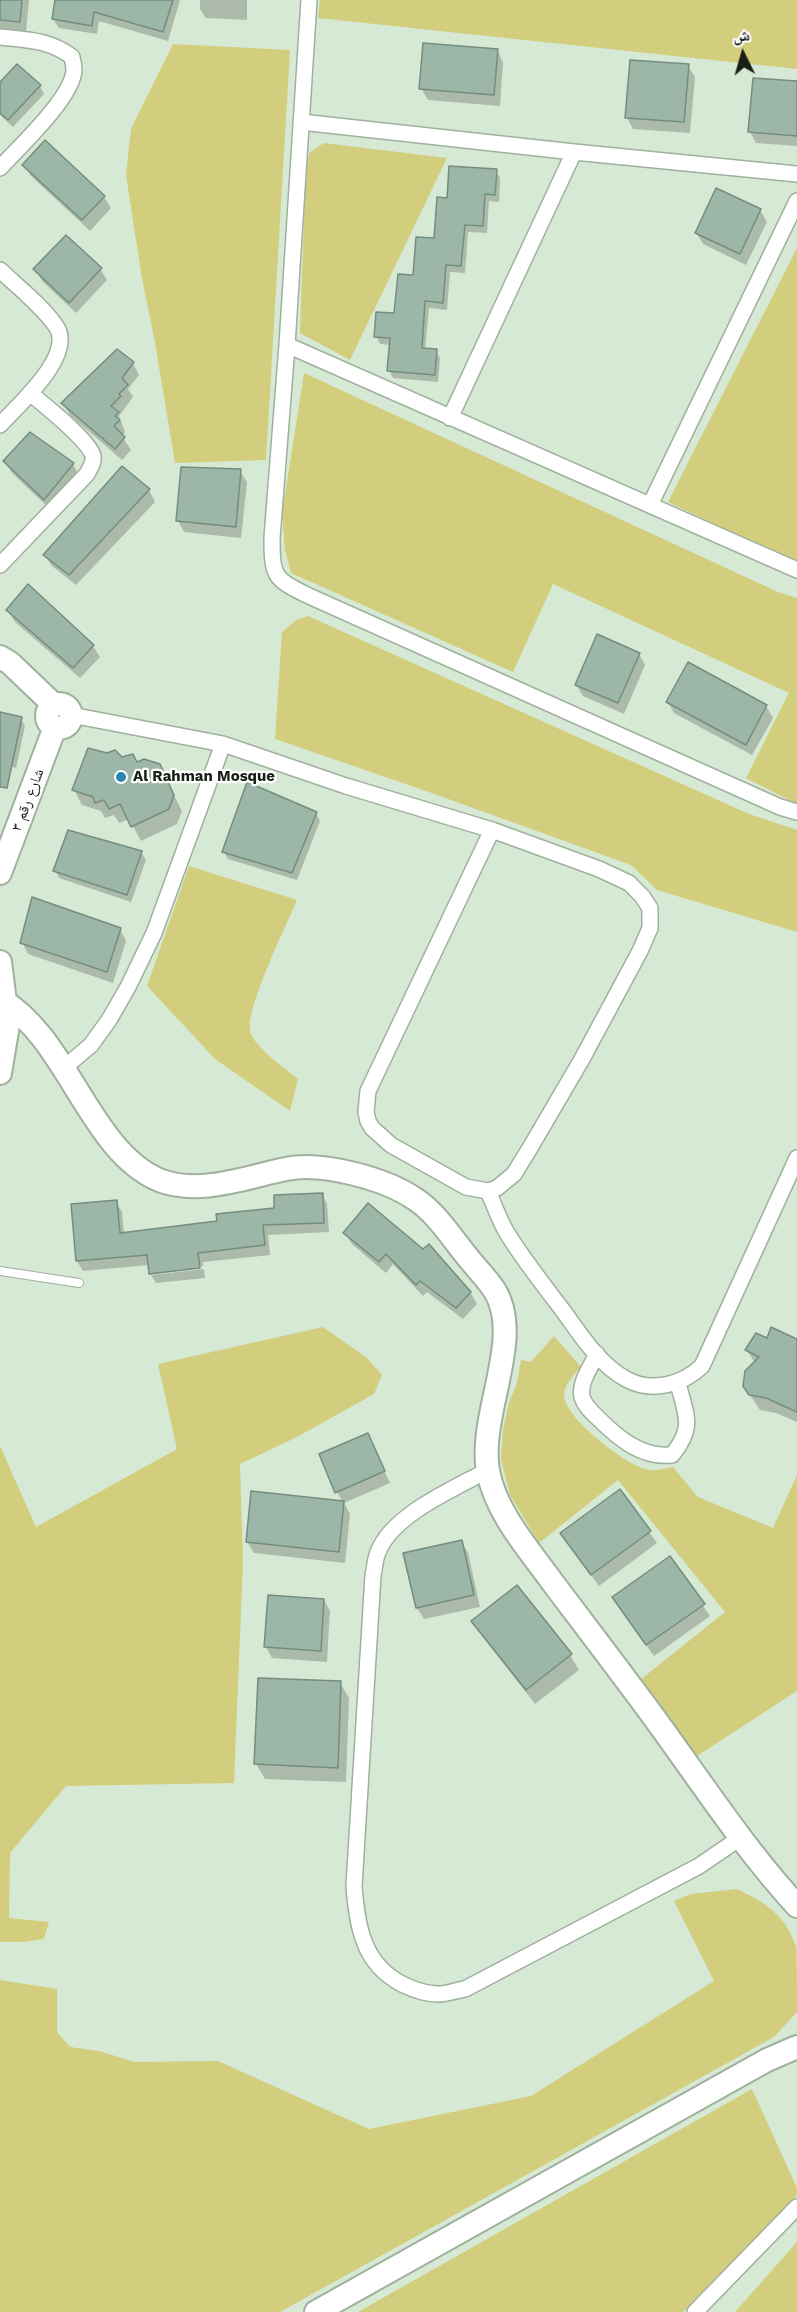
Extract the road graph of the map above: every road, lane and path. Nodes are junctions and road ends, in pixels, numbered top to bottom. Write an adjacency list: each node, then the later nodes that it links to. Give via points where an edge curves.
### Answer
1 (309, 0): 3 (street)
2 (0, 38): 5 (street, via 60,47 72,57 74,71 58,105)
3 (301, 122): 4 (street); 9 (street)
4 (573, 152): 6 (street); 11 (street)
5 (0, 168)
6 (797, 174)
7 (797, 201): 13 (street)
8 (0, 270): 10 (street, via 58,328 56,360)
9 (287, 345): 11 (street); 19 (street, via 272,538 276,575 284,584)
10 (30, 393): 12 (street); 14 (street, via 82,439 93,457 92,465)
11 (450, 418): 13 (street)
12 (0, 425)
13 (650, 505): 15 (street)
14 (0, 565)
15 (797, 570)
16 (0, 657): 17 (street)
17 (60, 716): 18 (street); 21 (street, شارع رقم ٣)
18 (223, 744): 20 (street); 24 (street, via 154,933 128,987 91,1045)
19 (797, 812)
20 (492, 830): 27 (street, via 368,1091 366,1112 372,1128 391,1145 466,1187); 27 (street, via 628,883 650,908 650,928 603,1020 514,1174)
21 (0, 873)
22 (0, 962): 23 (street)
23 (3, 1000): 24 (street, via 31,1024); 25 (street, via 8,1025)
24 (64, 1067): 32 (street, via 115,1144 157,1179 179,1186 196,1186 292,1167 321,1169 360,1175 418,1200 494,1290 503,1307 506,1325 486,1443)
25 (0, 1073)
26 (797, 1158): 31 (street, via 702,1366)
27 (488, 1191): 30 (street, via 518,1249)
28 (0, 1271): 29 (lane)
29 (79, 1283)
30 (597, 1354): 31 (street, via 625,1379 643,1385); 31 (street, via 584,1379 582,1396 586,1406 625,1442 643,1452 672,1455 687,1434)
31 (678, 1383)
32 (488, 1470): 33 (street, via 496,1496 522,1540); 33 (street, via 419,1508 390,1531 378,1552 373,1575 354,1886 356,1914 371,1958 388,1976 412,1988 437,1994 465,1989 699,1866)
33 (740, 1838): 34 (street)
34 (779, 1887): 35 (street); 36 (street)
35 (797, 1906)
36 (797, 1923)
37 (797, 2032): 39 (street)
38 (797, 2047): 39 (street)
39 (767, 2060): 41 (street)
40 (797, 2207): 42 (street)
41 (316, 2312)
42 (695, 2312)

